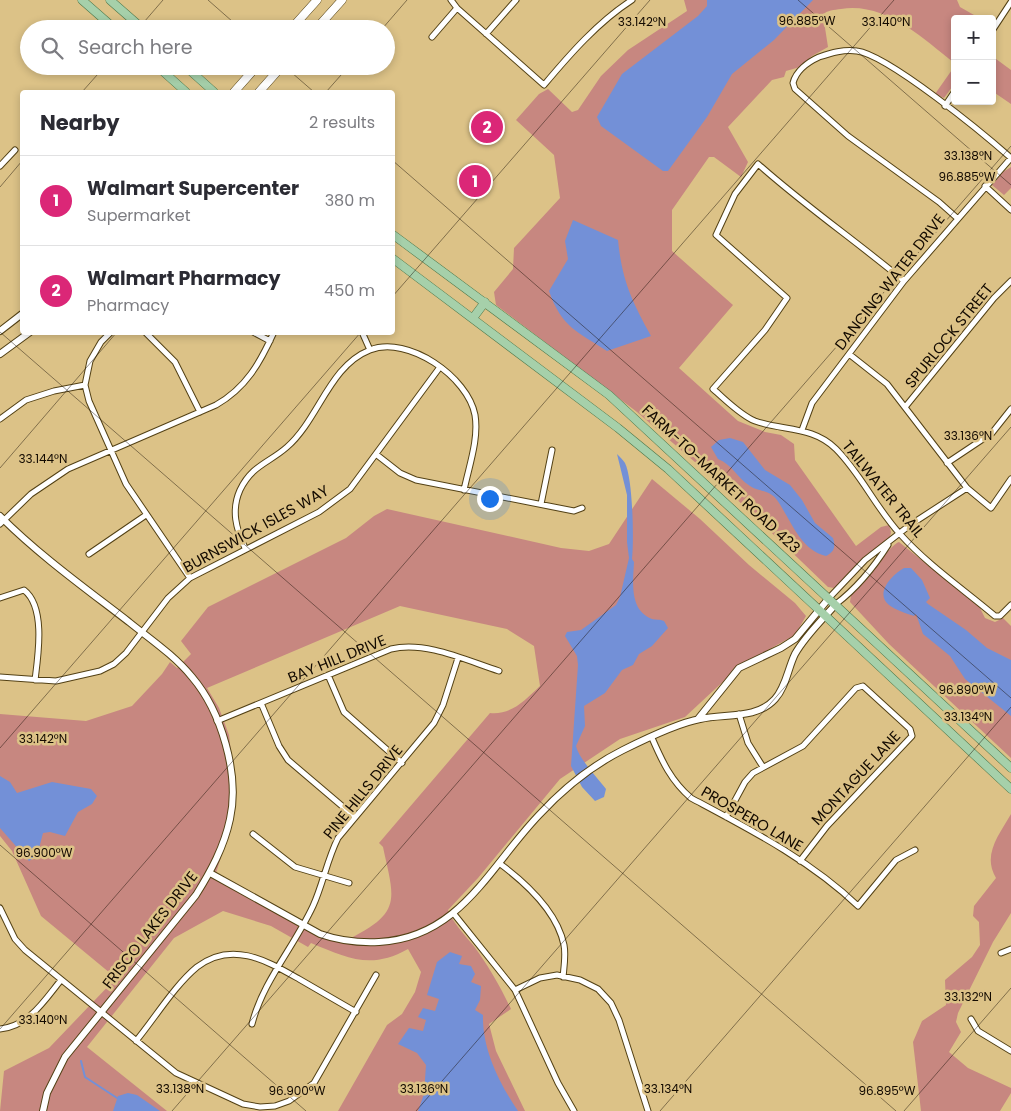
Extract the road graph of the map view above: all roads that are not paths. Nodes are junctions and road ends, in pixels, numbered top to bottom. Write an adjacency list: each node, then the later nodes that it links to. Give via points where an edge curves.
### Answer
1 (82, 0): 11 (main road)
2 (110, 0): 12 (main road)
3 (316, 0): 13 (main road)
4 (342, 0): 14 (main road)
5 (451, 0): 9 (street)
6 (516, 0): 16 (street)
7 (632, 0): 16 (street, via 580,44 544,85)
8 (1011, 2): 10 (street)
9 (457, 8): 16 (street); 17 (street)
10 (1009, 9): 15 (street)
11 (105, 20)
12 (133, 20)
13 (299, 20)
14 (324, 20)
15 (996, 26)
16 (486, 34)
17 (432, 37)
18 (167, 75): 22 (main road)
19 (195, 75): 23 (main road)
20 (249, 75): 24 (main road)
21 (274, 75): 25 (main road)
22 (184, 90)
23 (212, 90)
24 (236, 90)
25 (261, 90)
26 (951, 97): 27 (street)
27 (945, 106): 29 (street); 33 (street, via 883,60 857,51 839,51 812,60 794,78 795,89 848,136)
28 (15, 150): 30 (street)
29 (1011, 158): 31 (street, DANCING WATER DRIVE)
30 (0, 166)
31 (985, 186): 32 (street); 33 (street, DANCING WATER DRIVE)
32 (1011, 210)
33 (957, 218): 36 (street, DANCING WATER DRIVE)
34 (395, 236): 38 (main road, FARM-TO-MARKET ROAD 423)
35 (395, 260): 40 (main road, FARM-TO-MARKET ROAD 423)
36 (904, 281): 51 (street, DANCING WATER DRIVE); 58 (street, TAILWATER TRAIL, via 758,164 735,194 716,235 787,298 766,329 713,389 753,420)
37 (1011, 281): 54 (street, SPURLOCK STREET)
38 (485, 302): 40 (main road); 76 (main road, FARM-TO-MARKET ROAD 423, via 609,395)
39 (20, 316): 41 (street)
40 (473, 318): 79 (main road, FARM-TO-MARKET ROAD 423, via 668,469)
41 (0, 331)
42 (26, 335): 50 (street)
43 (107, 335): 53 (street, via 90,361)
44 (149, 335): 56 (street, via 175,362)
45 (259, 335): 48 (street)
46 (273, 335): 48 (street)
47 (363, 335): 49 (street)
48 (270, 341): 56 (street, via 260,362 237,390)
49 (370, 350): 52 (street, via 403,347); 72 (street, via 341,372 301,432 286,448 257,466 247,478 235,508 238,534)
50 (0, 354)
51 (849, 354): 54 (street, via 887,384); 58 (street, DANCING WATER DRIVE, via 812,402)
52 (440, 368): 61 (street, BURNSWICK ISLES WAY); 65 (street, via 468,393 475,413 475,439)
53 (85, 385): 57 (street, via 26,400); 59 (street)
54 (906, 406): 62 (street)
55 (1011, 409): 62 (street, via 992,433)
56 (200, 412): 59 (street)
57 (0, 419)
58 (802, 430): 70 (street, TAILWATER TRAIL, via 820,437 836,449)
59 (111, 450): 68 (street, via 126,484); 69 (street, via 51,479)
60 (552, 450): 66 (street)
61 (377, 455): 65 (street, via 416,480); 72 (street, BURNSWICK ISLES WAY, via 350,489 335,501)
62 (947, 463): 64 (street)
63 (1010, 482): 64 (street, via 991,508)
64 (967, 488): 70 (street)
65 (464, 490): 66 (street)
66 (541, 504): 67 (street, via 574,511)
67 (582, 508)
68 (146, 515): 73 (street); 74 (street)
69 (1, 520): 81 (street, FRISCO LAKES DRIVE)
70 (900, 534): 71 (street); 78 (street, TAILWATER TRAIL, via 995,616 1000,616)
71 (889, 544): 76 (street, via 865,560); 77 (street, via 874,567)
72 (245, 548): 74 (street, BURNSWICK ISLES WAY)
73 (90, 554)
74 (190, 578): 81 (street, BURNSWICK ISLES WAY, via 168,598)
75 (0, 598): 86 (street, via 24,590 36,612 39,631)
76 (829, 598): 77 (main road, FARM-TO-MARKET ROAD 423); 79 (street)
77 (836, 604): 80 (street); 94 (main road, FARM-TO-MARKET ROAD 423)
78 (1011, 605)
79 (819, 610): 80 (main road, FARM-TO-MARKET ROAD 423); 89 (street, via 795,639 739,668)
80 (826, 616): 88 (street, via 795,654 775,699 750,713); 95 (main road, FARM-TO-MARKET ROAD 423)
81 (142, 632): 86 (street, BURNSWICK ISLES WAY, via 126,653 100,671 70,679); 90 (street, FRISCO LAKES DRIVE, via 192,677)
82 (458, 658): 83 (street, BAY HILL DRIVE); 84 (street, BAY HILL DRIVE, via 406,646); 92 (street, PINE HILLS DRIVE, via 434,723)
83 (499, 671)
84 (328, 675): 87 (street, BAY HILL DRIVE); 92 (street, via 344,712)
85 (0, 677): 86 (street, BURNSWICK ISLES WAY)
86 (35, 680)
87 (261, 703): 90 (street, BAY HILL DRIVE); 96 (street, via 288,760)
88 (738, 714): 89 (street); 93 (street, via 748,743)
89 (698, 719): 91 (street)
90 (217, 721): 102 (street, FRISCO LAKES DRIVE, via 230,766 230,817)
91 (652, 738): 97 (street, PROSPERO LANE, via 664,766 680,789); 101 (street, via 596,766 574,782 539,815)
92 (402, 763): 96 (street, PINE HILLS DRIVE)
93 (763, 767): 97 (street, via 745,782); 100 (street, MONTAGUE LANE, via 786,758 803,746 856,688 862,686 910,728 912,736 827,826)
94 (1011, 768)
95 (1011, 790)
96 (355, 817): 103 (street, PINE HILLS DRIVE, via 338,838)
97 (726, 817): 100 (street, PROSPERO LANE)
98 (253, 834): 103 (street, via 295,867)
99 (915, 850): 100 (street, PROSPERO LANE, via 896,860 858,906)
100 (800, 860)
101 (499, 863): 106 (street); 112 (street, via 529,888 560,931 565,947)
102 (210, 873): 107 (street); 116 (street, FRISCO LAKES DRIVE)
103 (324, 875): 104 (street); 107 (street, PINE HILLS DRIVE)
104 (349, 883)
105 (0, 908): 113 (street, via 15,939)
106 (454, 914): 107 (street, via 398,941 348,942 320,934); 114 (street)
107 (302, 924): 110 (street, PINE HILLS DRIVE)
108 (1011, 948): 109 (street)
109 (1001, 953)
110 (278, 967): 115 (street); 118 (street, PINE HILLS DRIVE, via 261,996); 120 (street, via 244,954 225,954 208,960 190,974)
111 (376, 975): 115 (street)
112 (563, 977): 114 (street, via 540,978); 124 (street, via 580,980 598,989 612,1003)
113 (61, 980): 116 (street); 119 (street, via 35,1013 21,1023)
114 (515, 990): 123 (street, via 558,1084)
115 (356, 1012): 120 (street, via 314,1083 275,1106 243,1104 188,1080)
116 (101, 1013): 120 (street); 122 (street, FRISCO LAKES DRIVE, via 55,1073)
117 (971, 1019): 121 (street, via 978,1031)
118 (252, 1024)
119 (0, 1029)
120 (136, 1041)
121 (1011, 1051)
122 (44, 1111)
123 (574, 1111)
124 (648, 1111)

